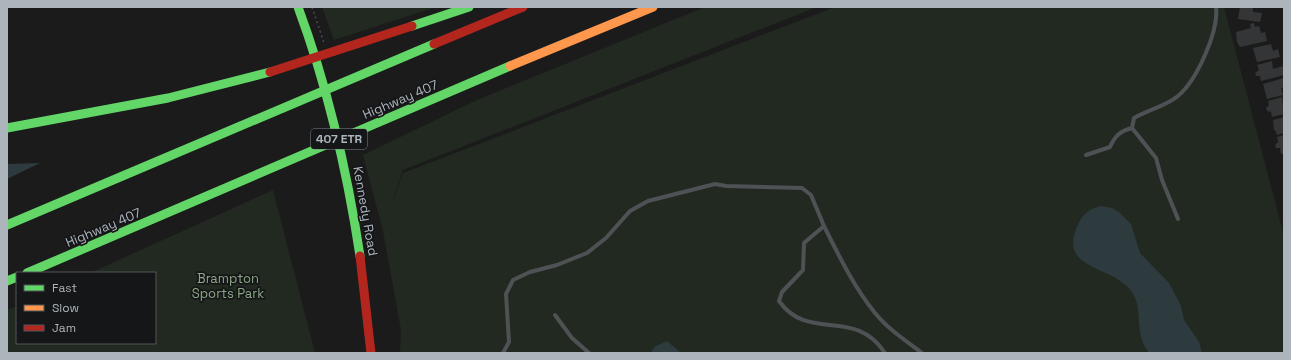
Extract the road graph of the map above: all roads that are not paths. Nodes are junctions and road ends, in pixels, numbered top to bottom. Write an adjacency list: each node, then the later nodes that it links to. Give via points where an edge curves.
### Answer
1 (298, 7): 14 (main road, Kennedy Road, via 323,77 343,159 361,254)
2 (469, 7): 6 (main road, via 220,86 154,102)
3 (523, 7): 10 (main road)
4 (653, 7): 12 (main road, Highway 407 / 407 ETR)
5 (1216, 7): 7 (lane, via 1210,44 1189,82 1178,96 1134,118)
6 (7, 128)
7 (1132, 128): 8 (lane, via 1120,132 1110,147); 9 (lane, via 1156,158)
8 (1086, 155)
9 (1178, 219)
10 (7, 225)
11 (824, 226): 15 (lane, via 811,195 802,188 715,184 648,201 630,211 606,238 586,253 513,280 506,294 509,342); 17 (lane, via 804,243 803,270 782,292 779,301 785,310 801,320 848,326 864,332 874,339); 18 (lane, via 857,288 876,314 903,340)
12 (29, 272)
13 (554, 315): 16 (lane, via 572,338)
14 (371, 353)
15 (503, 353)
16 (589, 353)
17 (885, 353)
18 (922, 353)

